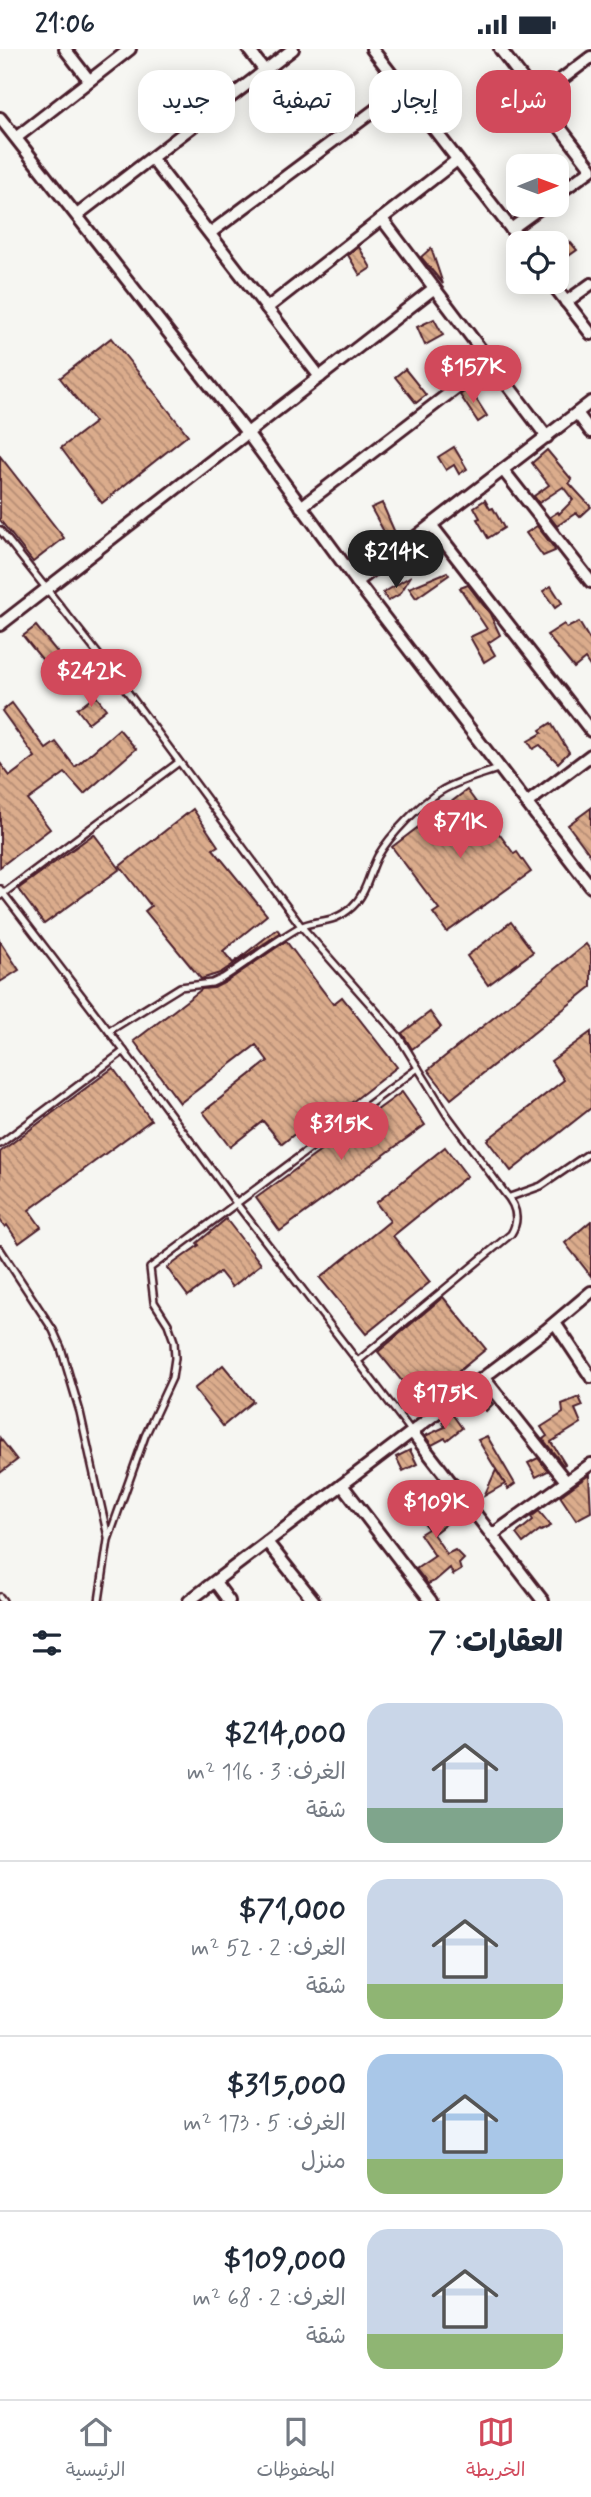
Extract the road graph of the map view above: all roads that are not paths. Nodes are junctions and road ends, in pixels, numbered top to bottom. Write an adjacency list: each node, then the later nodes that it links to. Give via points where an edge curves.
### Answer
1 (65, 49): 13 (street)
2 (130, 49): 13 (street)
3 (248, 49): 8 (street)
4 (292, 49): 9 (street)
5 (372, 49): 10 (street)
6 (500, 49): 11 (street)
7 (591, 57): 12 (street)
8 (264, 70)
9 (266, 70)
10 (388, 70)
11 (517, 70)
12 (571, 72)
13 (89, 81): 19 (street)
14 (249, 83): 20 (street)
15 (369, 114): 28 (street)
16 (0, 118): 19 (street)
17 (436, 133): 21 (street)
18 (564, 133): 22 (street)
19 (17, 137): 24 (street)
20 (152, 159): 24 (street); 28 (street)
21 (457, 160): 26 (street); 27 (street)
22 (591, 169): 23 (street)
23 (569, 185)
24 (77, 215): 40 (street)
25 (528, 217): 27 (street)
26 (382, 219): 30 (street); 33 (street)
27 (511, 229)
28 (210, 233): 33 (street)
29 (591, 284): 32 (street)
30 (433, 289): 35 (street); 36 (street)
31 (560, 294): 32 (street)
32 (566, 302): 34 (street)
33 (267, 308): 36 (street)
34 (591, 334)
35 (489, 362): 41 (street); 43 (street)
36 (320, 377): 40 (street)
37 (591, 402): 38 (street)
38 (577, 413): 39 (street); 41 (street)
39 (591, 432)
40 (248, 434): 43 (street); 48 (street)
41 (547, 437): 42 (street)
42 (503, 470): 44 (street); 47 (street)
43 (301, 507): 46 (street)
44 (432, 526): 46 (street); 50 (street)
45 (0, 530): 48 (lane)
46 (357, 582): 53 (street)
47 (591, 582)
48 (48, 589): 49 (street); 52 (lane)
49 (0, 625)
50 (591, 731)
51 (591, 755): 54 (street)
52 (179, 761): 56 (lane); 57 (lane)
53 (501, 768): 54 (street); 57 (lane, via 440,791 379,853 367,886 351,908 333,920)
54 (527, 803): 55 (street)
55 (591, 887)
56 (1, 893): 58 (lane)
57 (301, 926): 58 (lane, via 223,978 180,988); 60 (lane, via 399,1037)
58 (109, 1031): 59 (lane)
59 (124, 1051): 61 (lane); 64 (lane)
60 (418, 1068): 63 (lane); 64 (lane)
61 (0, 1144)
62 (591, 1152): 63 (lane, via 541,1186)
63 (510, 1197): 68 (lane, via 517,1218 511,1234)
64 (236, 1203): 68 (lane); 76 (lane, via 150,1268 154,1302 168,1324 176,1358)
65 (0, 1249): 76 (lane, via 61,1347)
66 (591, 1292): 67 (street)
67 (555, 1323): 69 (street); 70 (street)
68 (358, 1361): 71 (lane)
69 (591, 1377)
70 (484, 1378): 71 (street); 73 (street)
71 (412, 1432): 74 (street); 75 (street)
72 (591, 1464): 73 (street)
73 (565, 1481): 75 (street)
74 (342, 1485): 77 (street); 83 (street)
75 (492, 1535): 84 (street)
76 (108, 1540): 79 (lane)
77 (267, 1542): 78 (street); 82 (street)
78 (215, 1582): 80 (street); 81 (street)
79 (99, 1601)
80 (189, 1601)
81 (229, 1601)
82 (314, 1601)
83 (431, 1601)
84 (542, 1601)

